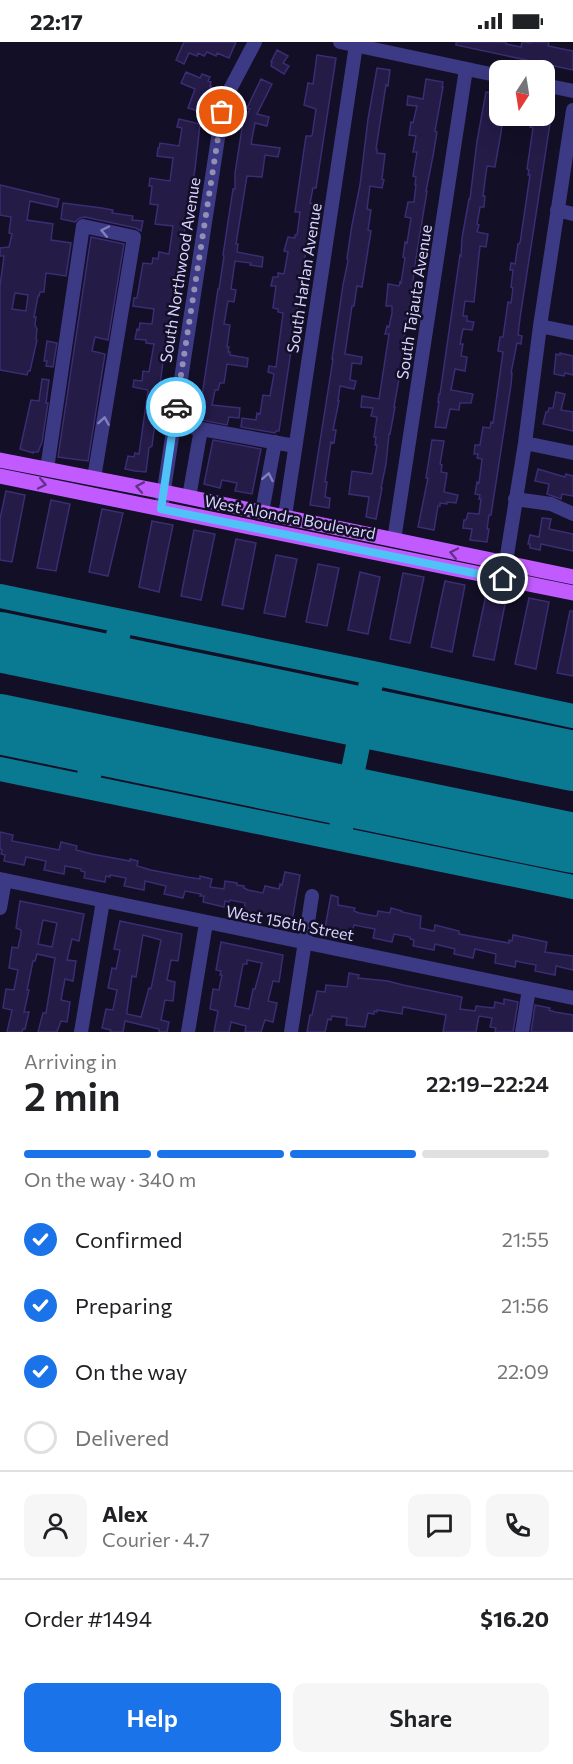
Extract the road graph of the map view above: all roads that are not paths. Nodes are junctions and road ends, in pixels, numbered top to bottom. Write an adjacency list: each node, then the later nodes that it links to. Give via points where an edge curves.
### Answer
1 (255, 42): 13 (street, South Northwood Avenue, via 222,112)
2 (340, 42): 3 (street)
3 (356, 45): 4 (street); 17 (street, South Harlan Avenue)
4 (466, 69): 5 (street); 30 (street, South Tajauta Avenue)
5 (489, 74)
6 (555, 87): 7 (street)
7 (573, 91)
8 (573, 110): 9 (street)
9 (557, 210): 10 (street); 11 (street)
10 (573, 214)
11 (540, 326): 12 (street); 16 (street)
12 (573, 333)
13 (174, 424): 14 (street); 23 (street, South Northwood Avenue)
14 (201, 429): 15 (street); 24 (street)
15 (275, 442): 17 (street); 27 (street, one-way to 15)
16 (525, 443): 18 (street); 25 (street)
17 (295, 446): 29 (street, South Harlan Avenue)
18 (573, 453)
19 (0, 460): 20 (main road, West Alondra Boulevard)
20 (47, 469): 22 (main road, West Alondra Boulevard); 22 (street, one-way to 20, via 134,237 83,226)
21 (0, 476): 26 (main road, West Alondra Boulevard, one-way to 26)
22 (94, 478): 23 (main road, West Alondra Boulevard, one-way to 22)
23 (164, 492): 24 (main road, West Alondra Boulevard); 26 (street, South Northwood Avenue)
24 (189, 496): 27 (main road, West Alondra Boulevard)
25 (515, 499): 28 (street, via 551,504); 31 (street)
26 (161, 509): 31 (main road, West Alondra Boulevard)
27 (262, 512): 29 (main road, West Alondra Boulevard)
28 (573, 514)
29 (285, 516): 30 (main road, West Alondra Boulevard)
30 (394, 540): 31 (main road, West Alondra Boulevard, one-way to 30)
31 (504, 571): 32 (main road, West Alondra Boulevard); 33 (main road, West Alondra Boulevard)
32 (573, 577)
33 (573, 593)
34 (2, 880): 36 (street, West 156th Street); 37 (street)
35 (312, 896): 39 (street)
36 (103, 901): 38 (street, West 156th Street); 42 (street)
37 (0, 908)
38 (206, 923): 39 (street, West 156th Street); 43 (street)
39 (304, 942): 40 (street, West 156th Street); 44 (street)
40 (529, 989): 41 (street, West 156th Street); 45 (street)
41 (573, 998)
42 (81, 1032)
43 (188, 1032)
44 (291, 1032)
45 (522, 1032)

